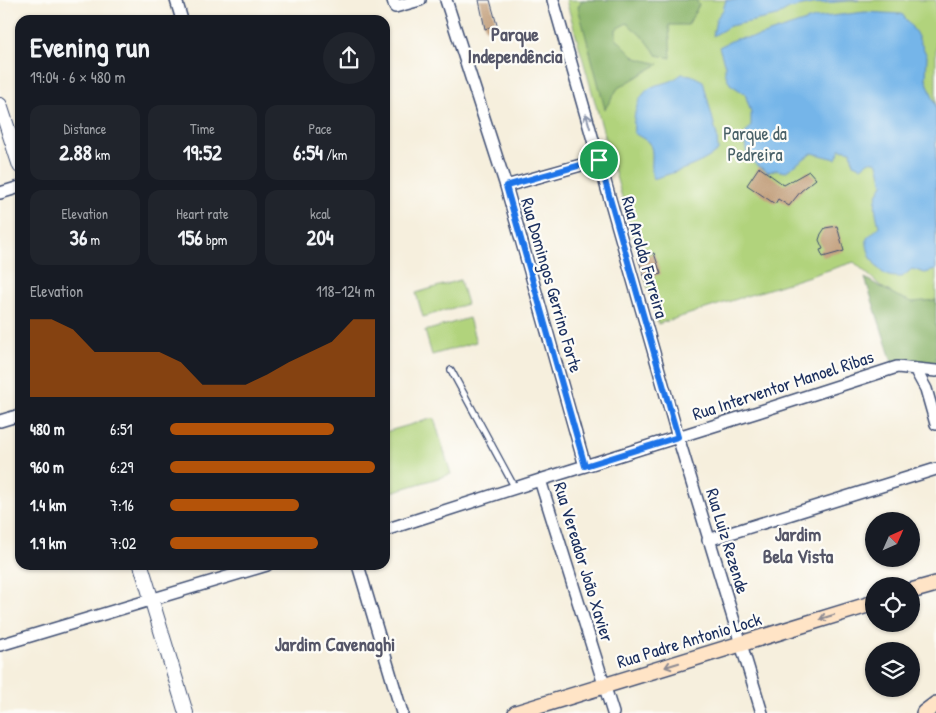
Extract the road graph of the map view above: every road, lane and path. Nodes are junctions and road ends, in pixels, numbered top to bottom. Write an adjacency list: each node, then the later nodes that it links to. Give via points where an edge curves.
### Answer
1 (176, 0): 6 (street)
2 (420, 0): 5 (street)
3 (446, 0): 10 (street, Rua Domingos Gerrino Forte)
4 (553, 0): 9 (street, Rua Aroldo Ferreira, one-way to 4)
5 (394, 3)
6 (180, 15)
7 (0, 105): 8 (street)
8 (15, 151)
9 (599, 160): 10 (street); 19 (street, Rua Aroldo Ferreira)
10 (506, 186): 20 (street, Rua Domingos Gerrino Forte)
11 (15, 188): 12 (street)
12 (0, 193)
13 (915, 369): 15 (street, Rua Interventor Manoel Ribas); 18 (street, via 926,389); 19 (street, Rua Interventor Manoel Ribas, via 897,366)
14 (451, 370): 23 (lane)
15 (936, 371)
16 (15, 416): 17 (street)
17 (0, 421)
18 (935, 422)
19 (678, 437): 20 (street, Rua Interventor Manoel Ribas); 25 (street, Rua Luiz Rezende)
20 (585, 466): 22 (street, Rua Interventor Manoel Ribas)
21 (936, 469): 25 (street)
22 (540, 480): 23 (street, Rua Interventor Manoel Ribas); 35 (street, Rua Vereador João Xavier)
23 (515, 488): 24 (street, Rua Interventor Manoel Ribas)
24 (390, 528)
25 (708, 540): 33 (street, Rua Luiz Rezende)
26 (143, 570): 31 (street)
27 (249, 570): 31 (street)
28 (359, 570): 38 (street)
29 (936, 584): 30 (main road)
30 (920, 588)
31 (151, 598): 34 (street); 37 (street)
32 (865, 606): 33 (main road, Rua Padre Antonio Lock, one-way to 33)
33 (741, 644): 35 (main road, Rua Padre Antonio Lock, one-way to 35); 41 (street, Rua Luiz Rezende)
34 (0, 645)
35 (604, 685): 39 (main road, Rua Padre Antonio Lock); 40 (street, Rua Vereador João Xavier)
36 (936, 704): 42 (main road)
37 (186, 713)
38 (402, 713)
39 (516, 713)
40 (613, 713)
41 (762, 713)
42 (924, 713)

